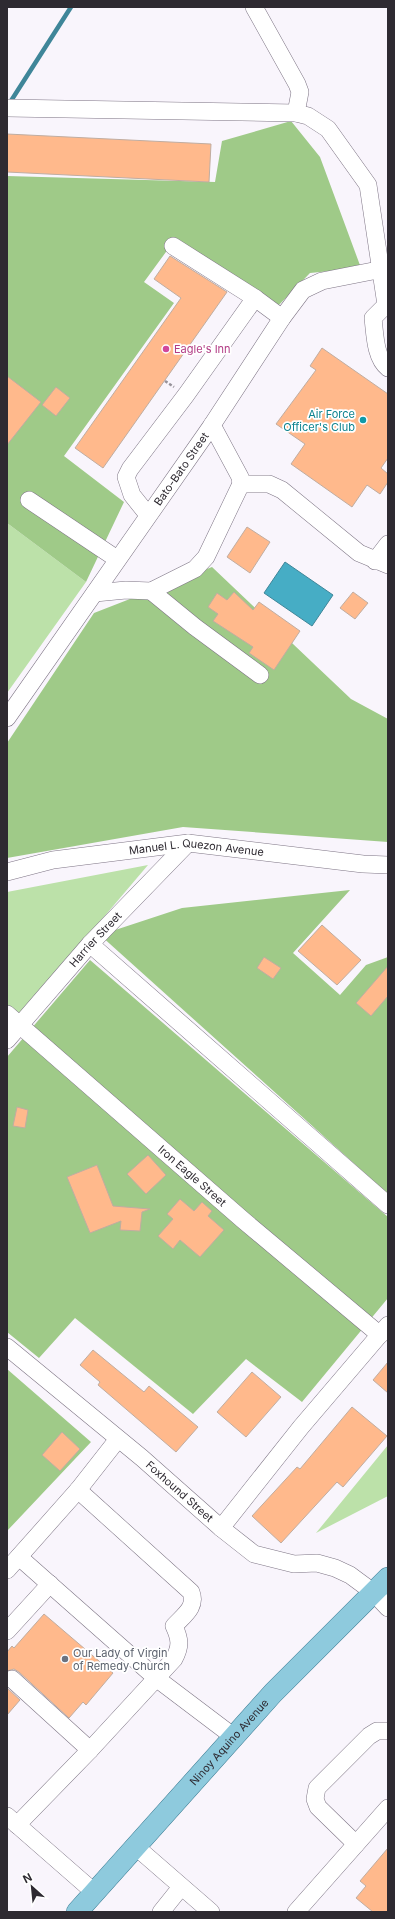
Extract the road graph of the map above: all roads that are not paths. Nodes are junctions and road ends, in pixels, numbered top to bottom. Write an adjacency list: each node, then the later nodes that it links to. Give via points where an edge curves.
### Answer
1 (254, 7): 3 (street, via 297,84 300,92)
2 (13, 108): 3 (street)
3 (296, 113): 5 (street, via 308,116 328,129 368,185)
4 (173, 246): 6 (street)
5 (384, 268): 7 (street); 8 (street, Bato-Bato Street, via 322,282 303,290)
6 (255, 298): 8 (street); 13 (street, via 126,477 132,495)
7 (387, 306): 9 (street, via 373,318 378,352 383,365)
8 (282, 318): 10 (street, Bato-Bato Street)
9 (388, 368)
10 (212, 425): 11 (street); 13 (street, Bato-Bato Street)
11 (242, 484): 16 (street, via 269,484 282,490 359,553); 17 (street, via 206,557 194,569)
12 (29, 500): 15 (street)
13 (148, 515): 15 (street, Bato-Bato Street)
14 (388, 544): 16 (street)
15 (117, 560): 18 (street, Bato-Bato Street)
16 (382, 563)
17 (151, 591): 18 (street); 19 (street)
18 (95, 593): 20 (street, Bato-Bato Street)
19 (260, 675)
20 (7, 718)
21 (188, 843): 22 (street, Manuel L. Quezon Avenue); 23 (street, Manuel L. Quezon Avenue, via 53,860); 24 (street, Harrier Street)
22 (388, 865)
23 (7, 872)
24 (90, 944): 25 (street, Harrier Street); 27 (street)
25 (13, 1020): 26 (street, Harrier Street); 28 (street, Iron Eagle Street, via 242,1220)
26 (7, 1040)
27 (388, 1205)
28 (384, 1330): 32 (street, via 301,1427)
29 (7, 1347): 30 (street, Foxhound Street)
30 (118, 1439): 31 (street); 32 (street, Foxhound Street)
31 (78, 1490): 33 (street); 39 (street, via 191,1592 194,1599 193,1604 174,1626 179,1639 179,1650)
32 (221, 1528): 36 (street, Foxhound Street, via 254,1554 294,1564 317,1563)
33 (19, 1557): 34 (street); 35 (street)
34 (7, 1570)
35 (50, 1584): 38 (street); 39 (street)
36 (381, 1585): 37 (street, Foxhound Street); 42 (main road, Ninoy Aquino Avenue)
37 (388, 1608)
38 (7, 1631)
39 (156, 1678): 42 (street); 43 (street)
40 (12, 1679): 43 (street)
41 (388, 1730): 46 (street, via 377,1731 369,1736 317,1788 315,1799 318,1807)
42 (234, 1737): 47 (main road, Ninoy Aquino Avenue)
43 (90, 1750): 45 (street)
44 (388, 1808): 46 (street)
45 (12, 1821): 49 (street)
46 (356, 1844): 53 (street)
47 (135, 1846): 48 (street); 49 (main road, Ninoy Aquino Avenue)
48 (181, 1887): 51 (street); 52 (street)
49 (94, 1892): 50 (main road, Ninoy Aquino Avenue)
50 (77, 1912)
51 (162, 1912)
52 (211, 1912)
53 (296, 1912)

